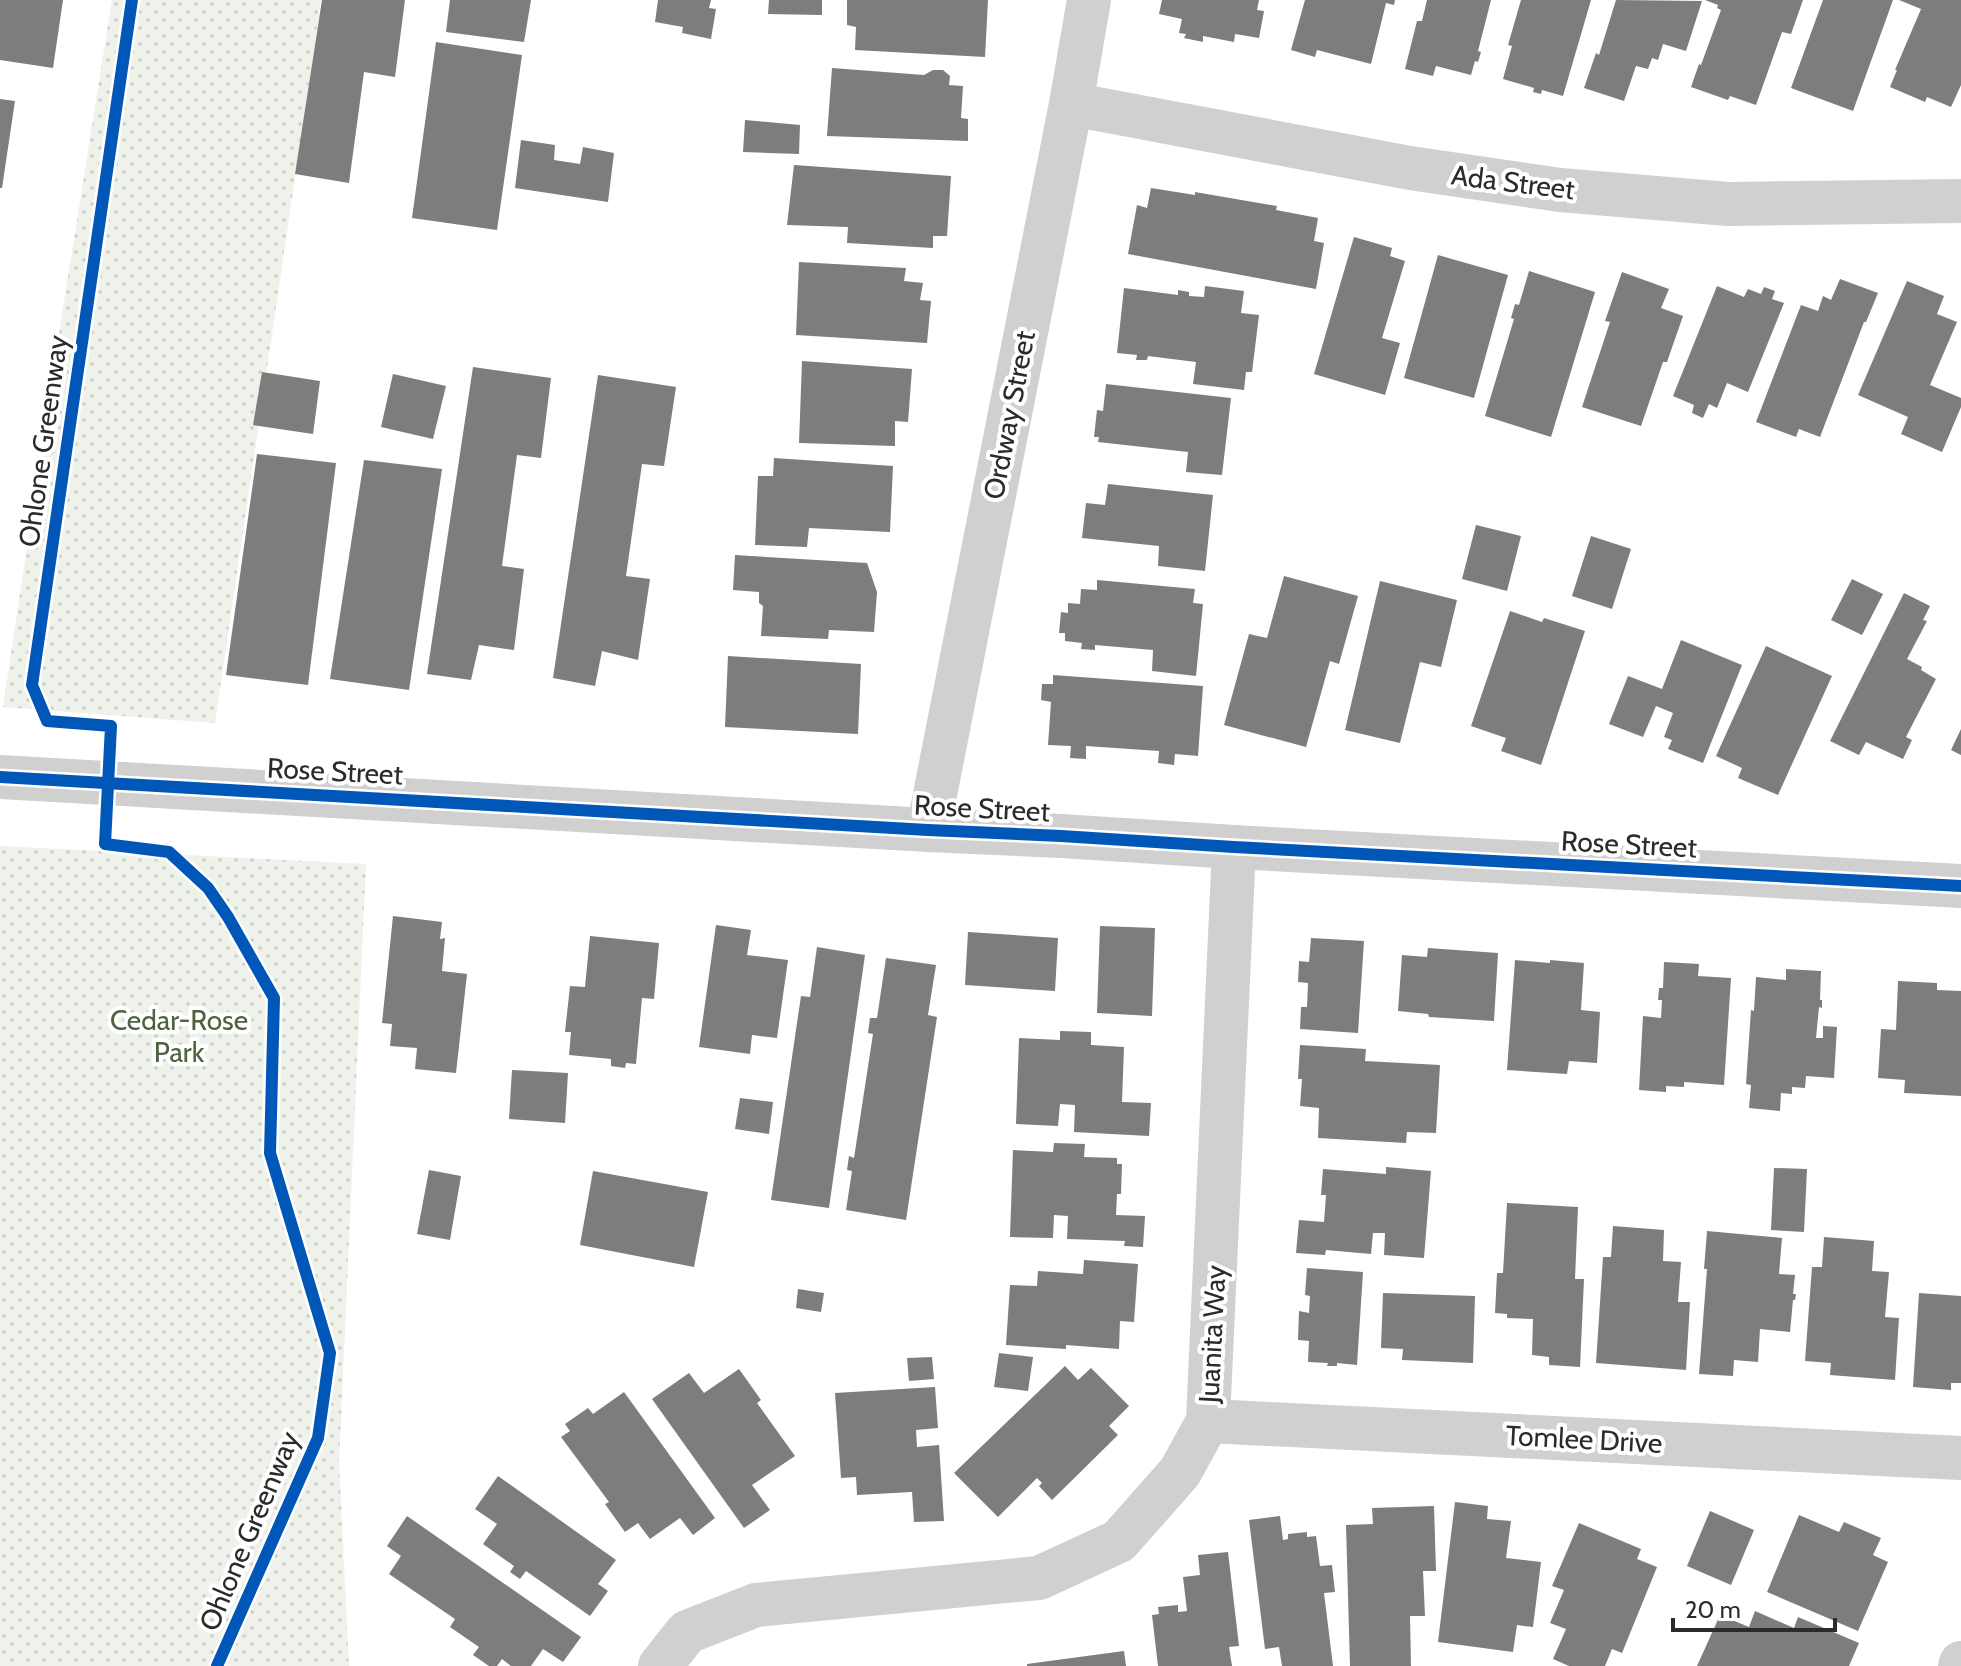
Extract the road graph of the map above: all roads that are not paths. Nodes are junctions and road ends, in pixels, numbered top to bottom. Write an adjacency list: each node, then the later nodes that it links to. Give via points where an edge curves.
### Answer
1 (1089, 0): 2 (street, Ordway Street)
2 (1071, 104): 3 (street, Ada Street, via 1410,168 1560,190 1728,204); 5 (street, Ordway Street)
3 (1961, 201)
4 (0, 777): 5 (street, Rose Street)
5 (928, 830): 6 (street, Rose Street)
6 (1234, 847): 7 (street, Rose Street); 8 (street, Juanita Way)
7 (1961, 886)
8 (1208, 1421): 9 (street, Tomlee Drive); 10 (street, Juanita Way, via 1180,1472 1119,1541 1053,1572 1039,1578 756,1605 687,1632)
9 (1961, 1458)
10 (660, 1666)

